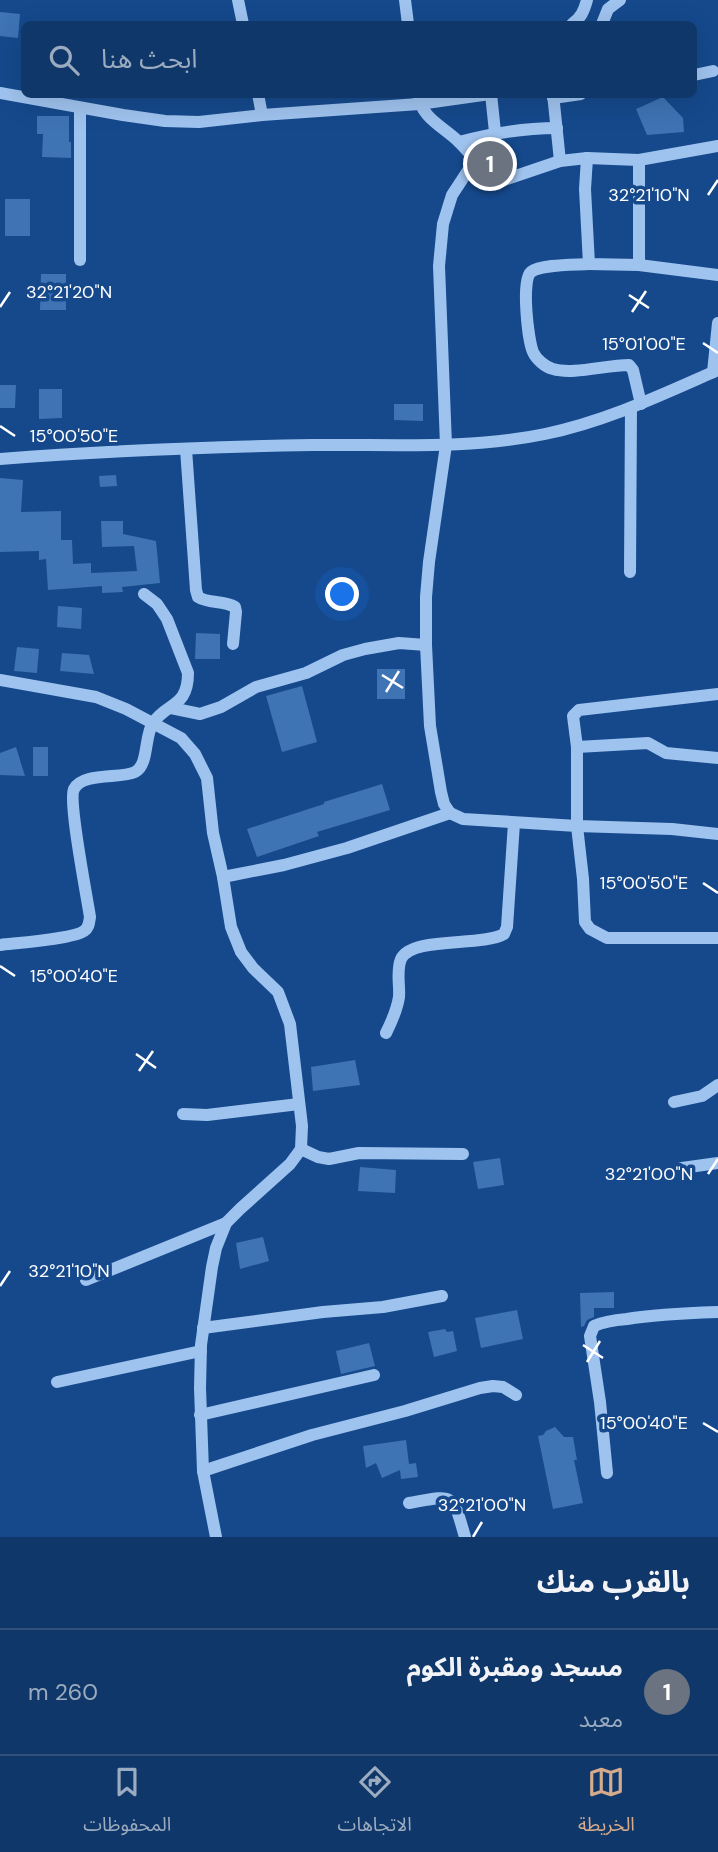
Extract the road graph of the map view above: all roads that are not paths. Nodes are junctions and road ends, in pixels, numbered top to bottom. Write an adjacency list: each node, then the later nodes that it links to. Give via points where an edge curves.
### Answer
1 (239, 0): 5 (street)
2 (405, 0): 6 (street)
3 (587, 0): 7 (street)
4 (620, 0): 8 (street, via 608,9)
5 (242, 21)
6 (408, 21)
7 (576, 21)
8 (603, 21)
9 (713, 71): 10 (street)
10 (697, 74)
11 (0, 93): 12 (street)
12 (21, 97)
13 (27, 98): 18 (street)
14 (259, 98): 19 (street)
15 (491, 98): 21 (street)
16 (553, 98): 20 (street)
17 (418, 99): 19 (street); 22 (street, via 434,122)
18 (80, 108): 19 (street, via 165,121); 28 (street)
19 (262, 115)
20 (557, 128): 21 (street); 27 (street)
21 (495, 132): 22 (street)
22 (459, 142): 25 (street)
23 (718, 146): 26 (street)
24 (587, 158): 26 (street); 27 (street); 29 (street)
25 (475, 160): 27 (street, via 490,176 504,180); 35 (street, via 452,195 443,224 439,266)
26 (639, 160): 30 (street)
27 (560, 161)
28 (80, 260)
29 (589, 264): 30 (street); 34 (street, via 530,272 526,286 533,353 552,369 629,365)
30 (639, 265): 31 (street)
31 (718, 275)
32 (718, 323): 33 (street)
33 (716, 371): 34 (street)
34 (636, 406): 35 (street, via 544,434); 38 (street)
35 (446, 445): 36 (street); 41 (street, via 429,562)
36 (186, 449): 37 (street); 40 (street, via 196,590 203,600 235,607)
37 (0, 459)
38 (629, 572)
39 (144, 594): 44 (street, via 167,619 188,673 185,692)
40 (233, 644)
41 (426, 645): 44 (street, via 399,643 343,655 306,673 256,687 200,714); 48 (street, via 430,726 444,804)
42 (0, 680): 45 (street, via 96,697)
43 (718, 694): 46 (street, via 579,710 573,716)
44 (171, 708): 45 (street)
45 (153, 723): 52 (street, via 181,738 207,778); 54 (street, via 139,769 96,777 74,789 88,928 64,937)
46 (577, 747): 47 (street, via 649,743 666,752); 50 (street)
47 (718, 758)
48 (450, 813): 49 (street, via 464,819); 52 (street, via 347,848)
49 (514, 823): 50 (street); 55 (street, via 504,934 406,952 398,972 399,998)
50 (577, 827): 51 (street); 53 (street, via 585,922 590,929 607,938)
51 (718, 834)
52 (223, 877): 58 (street, via 231,927 241,952 278,992 290,1024)
53 (718, 939)
54 (0, 945)
55 (386, 1033)
56 (718, 1085): 57 (street, via 702,1096)
57 (674, 1102)
58 (299, 1104): 59 (street); 60 (street)
59 (183, 1114)
60 (301, 1149): 61 (street, via 329,1159 359,1153); 64 (street)
61 (463, 1154)
62 (718, 1163): 63 (street)
63 (682, 1168)
64 (226, 1223): 65 (street); 68 (street, via 212,1266)
65 (86, 1280)
66 (442, 1296): 68 (street)
67 (718, 1312): 75 (street, via 655,1315 594,1326 590,1336)
68 (203, 1328): 69 (street)
69 (201, 1351): 71 (street); 73 (street)
70 (374, 1375): 73 (street)
71 (57, 1382)
72 (516, 1395): 74 (street, via 503,1387 480,1388)
73 (200, 1415): 74 (street)
74 (203, 1471): 77 (street)
75 (607, 1473)
76 (409, 1503): 78 (street, via 440,1497 450,1500)
77 (216, 1537)
78 (466, 1537)

